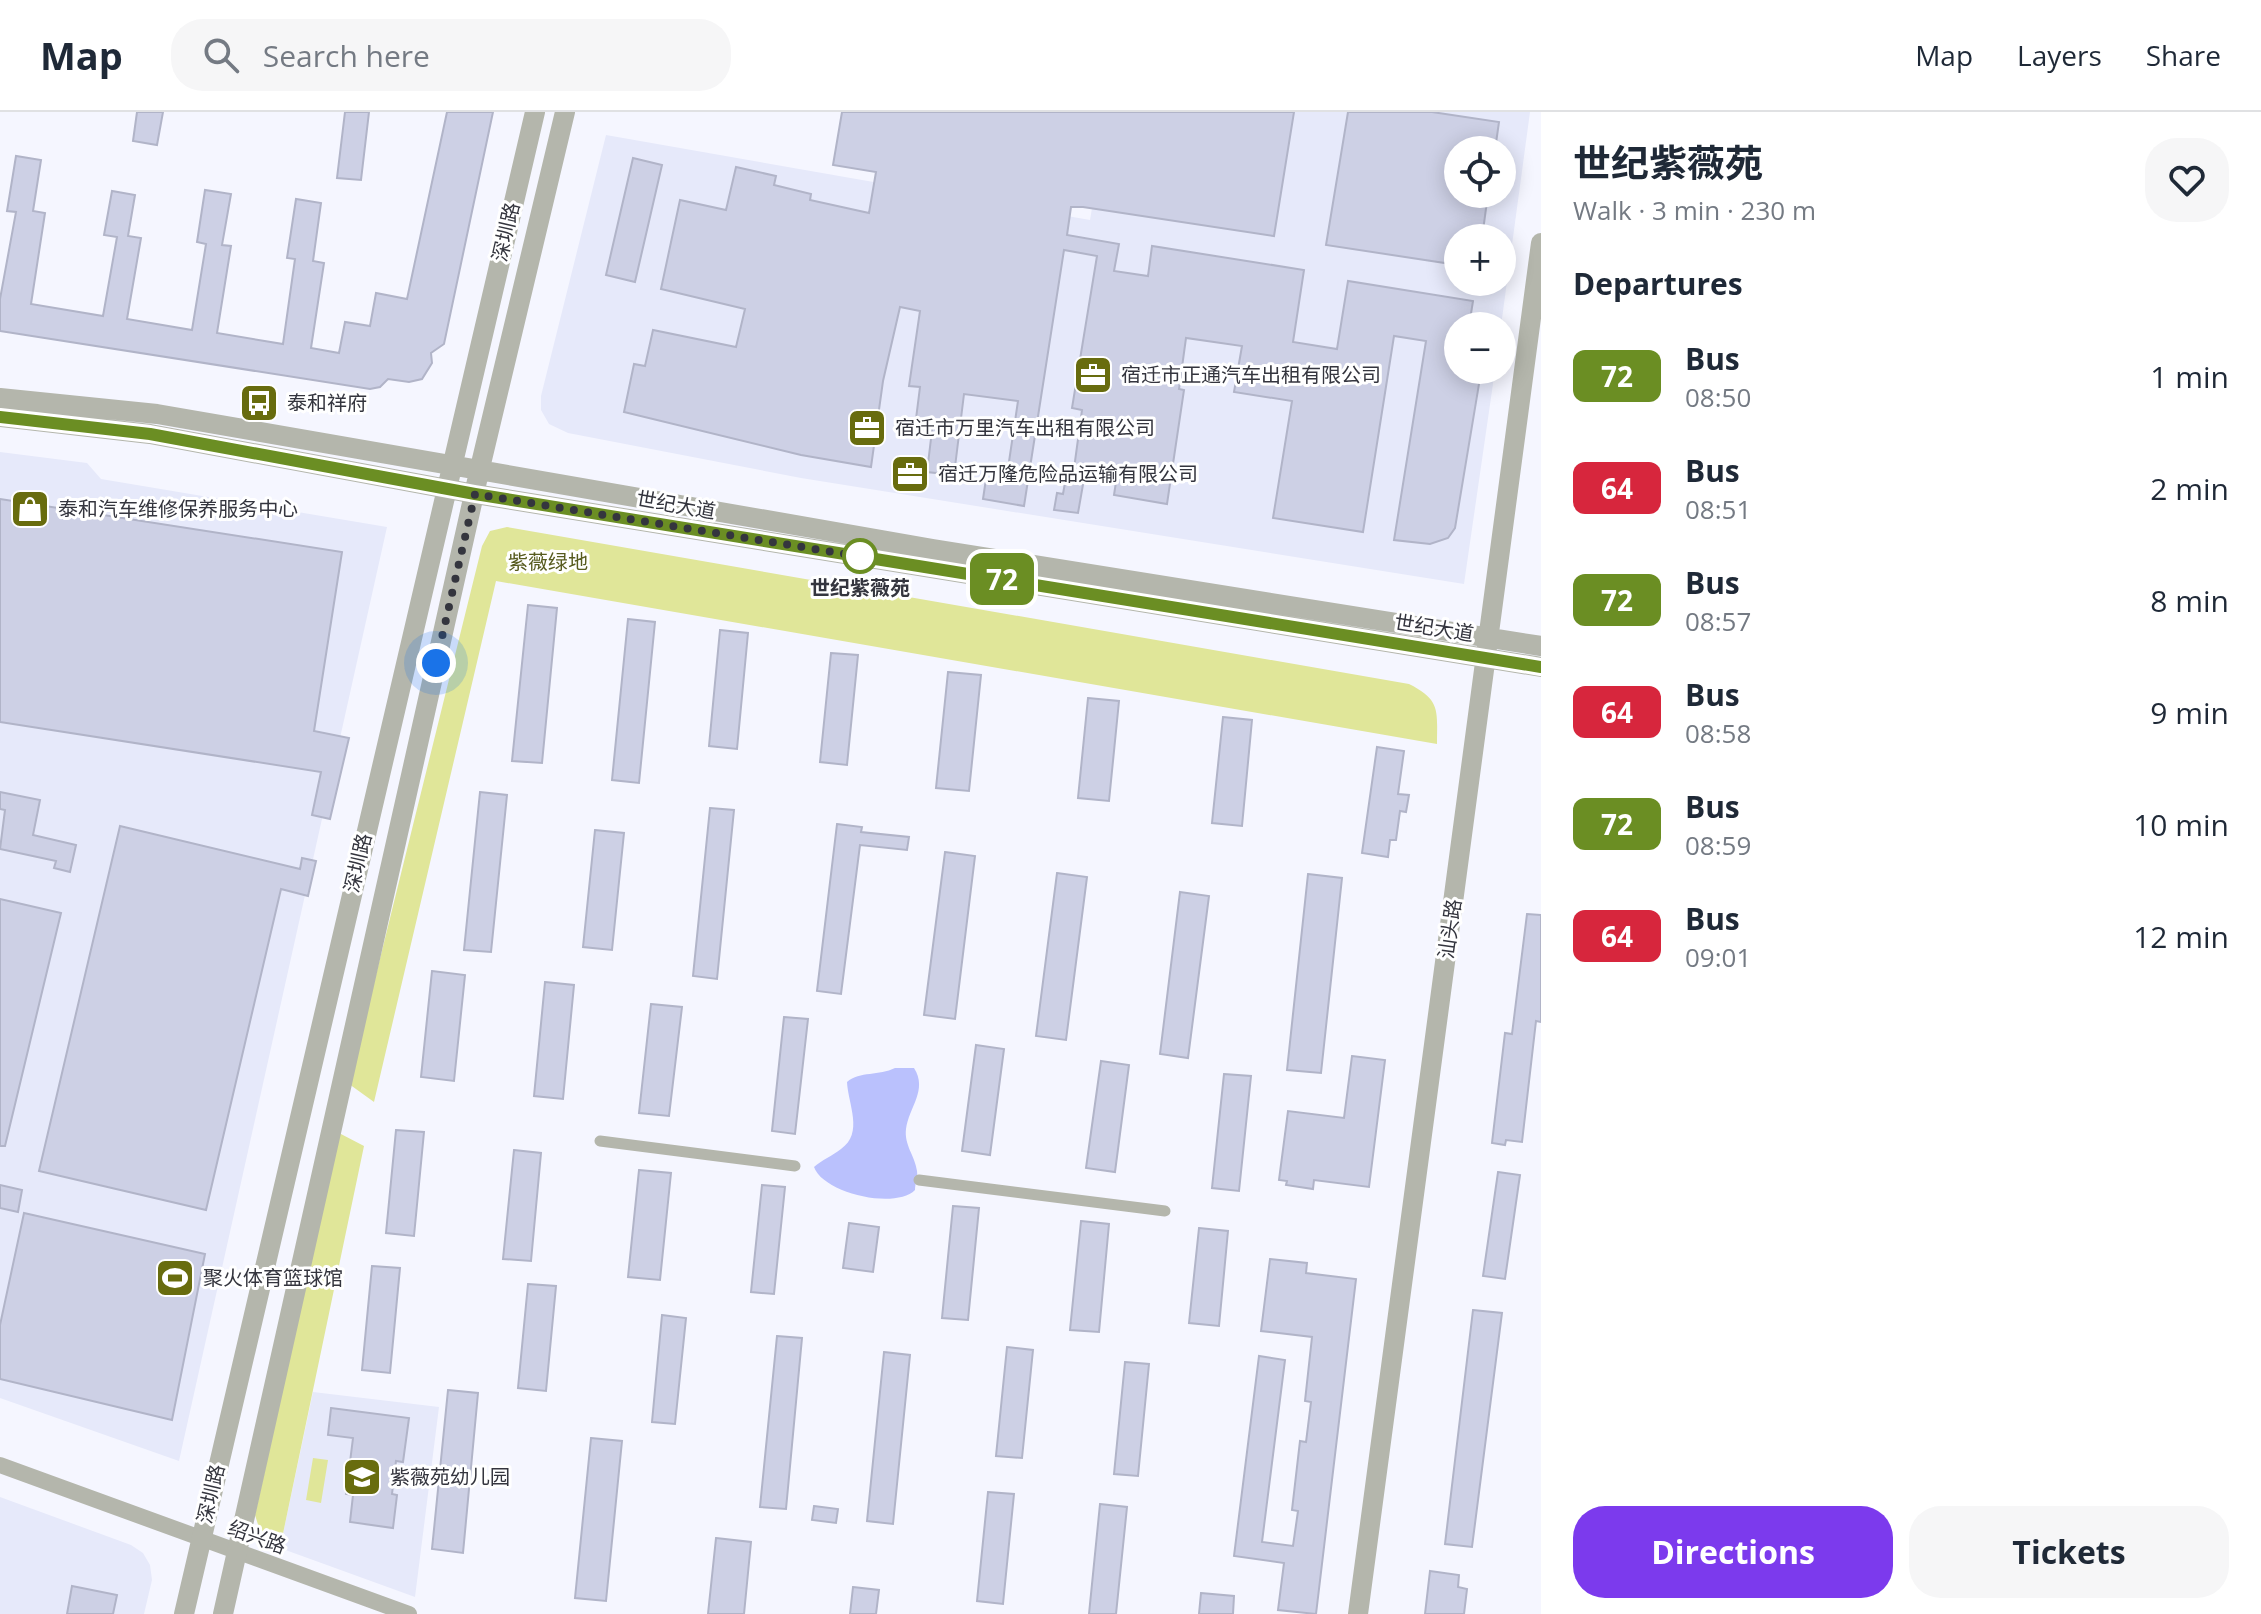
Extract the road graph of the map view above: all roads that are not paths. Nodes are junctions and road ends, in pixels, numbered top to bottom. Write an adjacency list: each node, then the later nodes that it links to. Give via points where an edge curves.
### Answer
1 (535, 112): 7 (street, 深圳路)
2 (565, 112): 8 (street, 深圳路)
3 (1541, 243): 12 (street, 汕头路)
4 (1541, 341): 12 (street, 汕头路)
5 (0, 398): 7 (street, 世纪大道, via 157,414)
6 (0, 417): 9 (street, 世纪大道, via 150,434)
7 (450, 466): 8 (street, 世纪大道); 9 (street, 深圳路)
8 (479, 472): 10 (street, 深圳路); 12 (street, 世纪大道)
9 (445, 488): 10 (street, 世纪大道); 19 (street, 深圳路)
10 (475, 494): 12 (street, 世纪大道); 20 (street, 深圳路)
11 (1541, 646): 12 (street, 世纪大道)
12 (1494, 648): 13 (street, 世纪大道); 24 (street, 汕头路); 25 (street, 汕头路)
13 (1541, 667)
14 (600, 1141): 15 (street)
15 (795, 1166)
16 (919, 1180): 17 (street)
17 (1165, 1211)
18 (0, 1465): 19 (street, 绍兴路)
19 (201, 1538): 20 (street, 绍兴路); 21 (street, 深圳路)
20 (236, 1551): 22 (street, 深圳路); 23 (street, 绍兴路)
21 (184, 1614)
22 (223, 1614)
23 (409, 1614)
24 (1358, 1614)
25 (1370, 1614)

